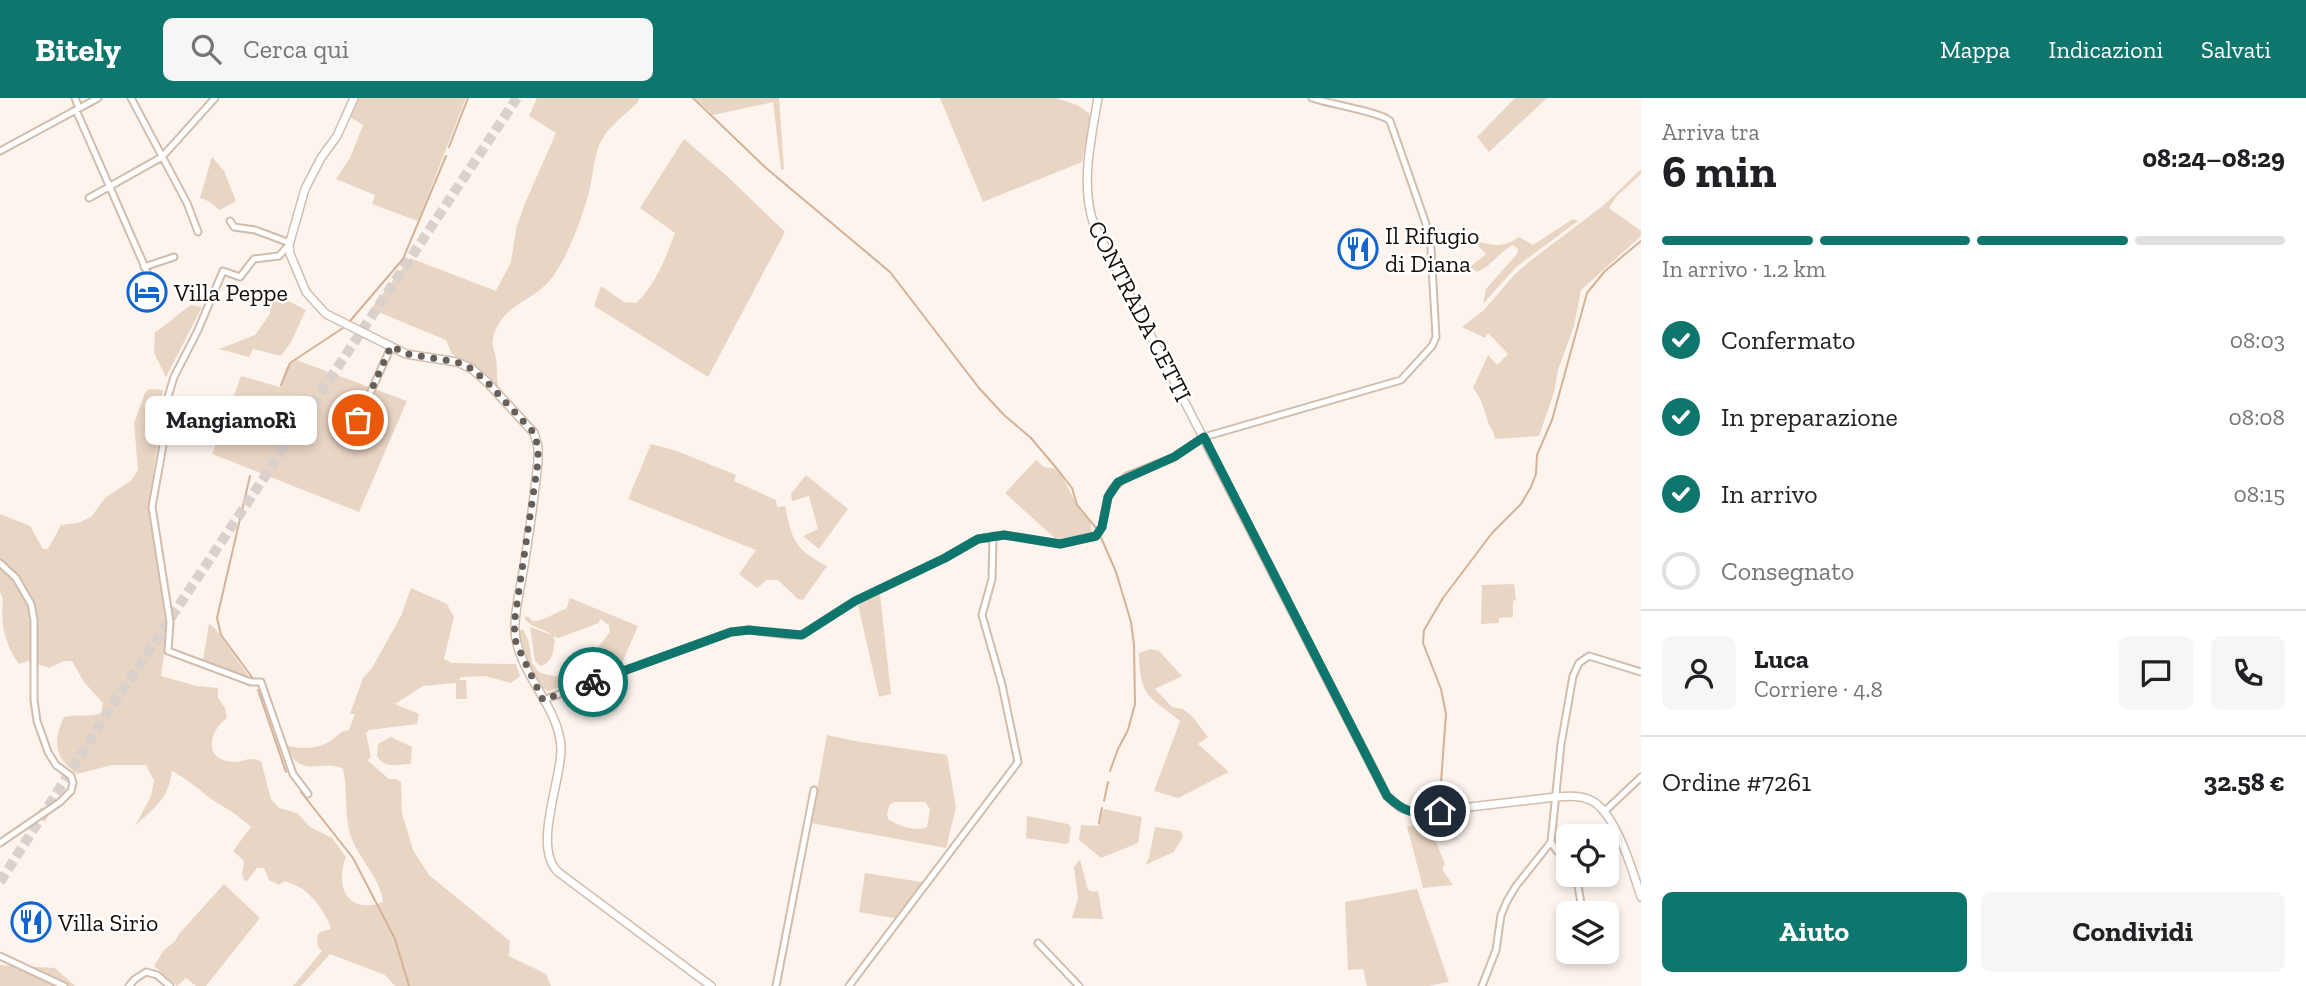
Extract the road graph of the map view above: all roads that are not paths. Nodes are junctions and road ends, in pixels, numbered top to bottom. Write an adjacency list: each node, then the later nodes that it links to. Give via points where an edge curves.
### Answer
1 (75, 98): 8 (street)
2 (99, 98): 8 (street)
3 (131, 98): 10 (street)
4 (215, 98): 10 (street)
5 (354, 98): 15 (street, via 305,189)
6 (1098, 98): 21 (street, CONTRADA CETTI, via 1087,188 1090,213)
7 (1312, 98): 21 (street, via 1380,114 1390,121 1428,230 1435,342 1398,381)
8 (78, 109): 9 (street); 11 (street)
9 (0, 151)
10 (162, 157): 11 (street); 14 (street)
11 (109, 185): 12 (street); 17 (street)
12 (89, 198)
13 (230, 221): 15 (street, via 234,227)
14 (198, 232)
15 (290, 244): 19 (street, via 306,292 317,305 326,314); 28 (street, via 279,256 254,259 240,277 223,271 167,400 152,507 170,622 168,651 261,682 293,774)
16 (174, 257): 17 (street)
17 (144, 267): 18 (street)
18 (151, 281)
19 (391, 346): 20 (street); 25 (street, via 472,369 534,433 538,462 515,632 523,662)
20 (358, 420)
21 (1204, 437): 22 (street, via 1174,457 1118,482 1108,497 1096,536 1060,544); 29 (street, CONTRADA CETTI, via 1387,796 1401,808 1417,813)
22 (993, 536): 25 (street, via 978,539 855,601 802,635 731,632); 42 (street, via 992,579 982,615 1018,762)
23 (0, 563): 32 (street, via 31,604 37,721 56,765 73,783 60,802)
24 (1641, 672): 29 (street, via 1589,656 1575,669)
25 (543, 700): 40 (street, via 561,750 551,801 548,856 552,866)
26 (1641, 777): 30 (street)
27 (814, 790): 41 (street)
28 (308, 794)
29 (1556, 797): 30 (street, CONTRADA CETTI, via 1583,798); 31 (street)
30 (1604, 812): 34 (street)
31 (1551, 842): 33 (street); 44 (street, via 1507,901)
32 (0, 843)
33 (1556, 850)
34 (1641, 897)
35 (1038, 943): 43 (street)
36 (0, 956): 37 (street)
37 (64, 986)
38 (128, 986): 39 (street, via 146,972)
39 (170, 986)
40 (711, 986)
41 (776, 986)
42 (849, 986)
43 (1079, 986)
44 (1482, 986)

